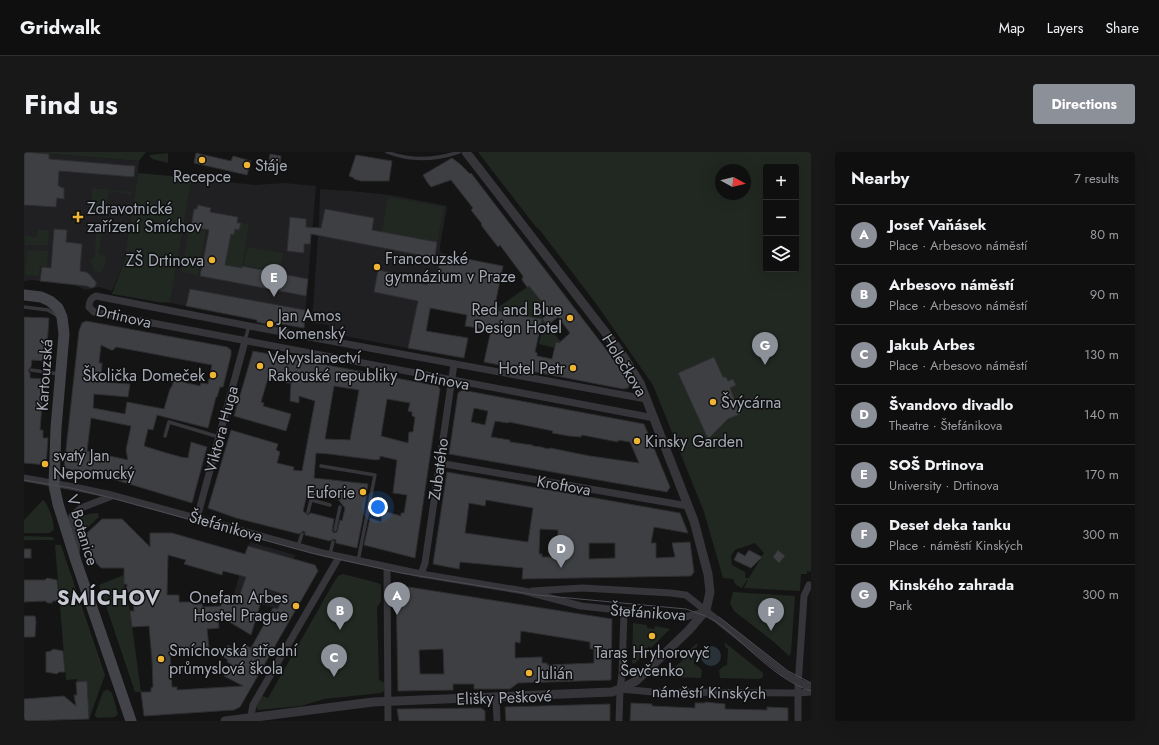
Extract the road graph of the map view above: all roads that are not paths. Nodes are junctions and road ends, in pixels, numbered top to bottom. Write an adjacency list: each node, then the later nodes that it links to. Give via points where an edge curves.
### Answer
1 (388, 152): 2 (lane, via 406,158 423,159)
2 (459, 152)
3 (466, 152): 13 (street, Holečkova, via 622,354 640,383)
4 (24, 295): 6 (main road, Kartouzská, via 50,301 58,308)
5 (24, 307): 6 (lane, via 48,310)
6 (62, 318): 11 (main road, Kartouzská, via 64,334)
7 (249, 326): 8 (lane); 8 (street, Drtinova, via 96,296 90,299 90,310 94,312); 9 (street, Drtinova)
8 (245, 341): 12 (street, Drtinova); 16 (street, Viktora Huga)
9 (454, 364): 12 (street, Zubatého); 13 (street, Drtinova)
10 (31, 370): 11 (lane)
11 (60, 374): 20 (main road, Kartouzská)
12 (452, 381): 14 (street, Drtinova); 17 (street, Zubatého)
13 (646, 399): 14 (street, Holečkova)
14 (654, 418): 23 (street, Holečkova)
15 (165, 436): 16 (lane, via 169,422)
16 (219, 437): 26 (street, Viktora Huga)
17 (439, 463): 23 (street, Kroftova); 36 (street, Zubatého)
18 (321, 466): 34 (lane, via 375,475)
19 (24, 478): 20 (street, Štefánikova)
20 (54, 483): 21 (street, Štefánikova); 33 (main road, V Botanice)
21 (112, 495): 26 (street, Štefánikova); 33 (street, via 81,508 72,516 77,541)
22 (330, 505): 25 (lane, via 311,500)
23 (688, 506): 40 (street, Holečkova, via 698,533 710,584)
24 (340, 507): 27 (lane)
25 (308, 512)
26 (197, 518): 30 (street, Štefánikova)
27 (335, 530)
28 (302, 534): 30 (lane)
29 (333, 542): 31 (lane)
30 (298, 546): 31 (street, Štefánikova)
31 (330, 555): 32 (street, Štefánikova)
32 (339, 557): 34 (street, Štefánikova); 48 (street, via 253,705)
33 (76, 561): 49 (main road, V Botanice)
34 (358, 561): 35 (street, Štefánikova)
35 (387, 568): 36 (street, Štefánikova); 47 (street)
36 (422, 574): 38 (street, Štefánikova)
37 (810, 585): 41 (street, via 804,596)
38 (524, 591): 39 (street, Štefánikova, via 581,606); 40 (street, Štefánikova, via 584,588 678,594 686,595)
39 (624, 611): 40 (street, Štefánikova, via 686,617); 43 (street)
40 (706, 612): 41 (street, náměstí Kinských); 43 (street, náměstí Kinských, via 647,671 632,684)
41 (799, 682): 42 (street, náměstí Kinských); 45 (street)
42 (811, 687)
43 (620, 689): 45 (street, náměstí Kinských, via 653,692); 46 (street, Elišky Peškové, via 609,692); 53 (street)
44 (811, 692): 45 (street, náměstí Kinských)
45 (799, 693): 54 (street)
46 (496, 697): 47 (street, Elišky Peškové); 52 (street)
47 (388, 701): 48 (street, Elišky Peškové); 51 (street)
48 (250, 720): 50 (street, Elišky Peškové)
49 (131, 721)
50 (225, 721)
51 (388, 721)
52 (497, 721)
53 (619, 721)
54 (798, 721)

